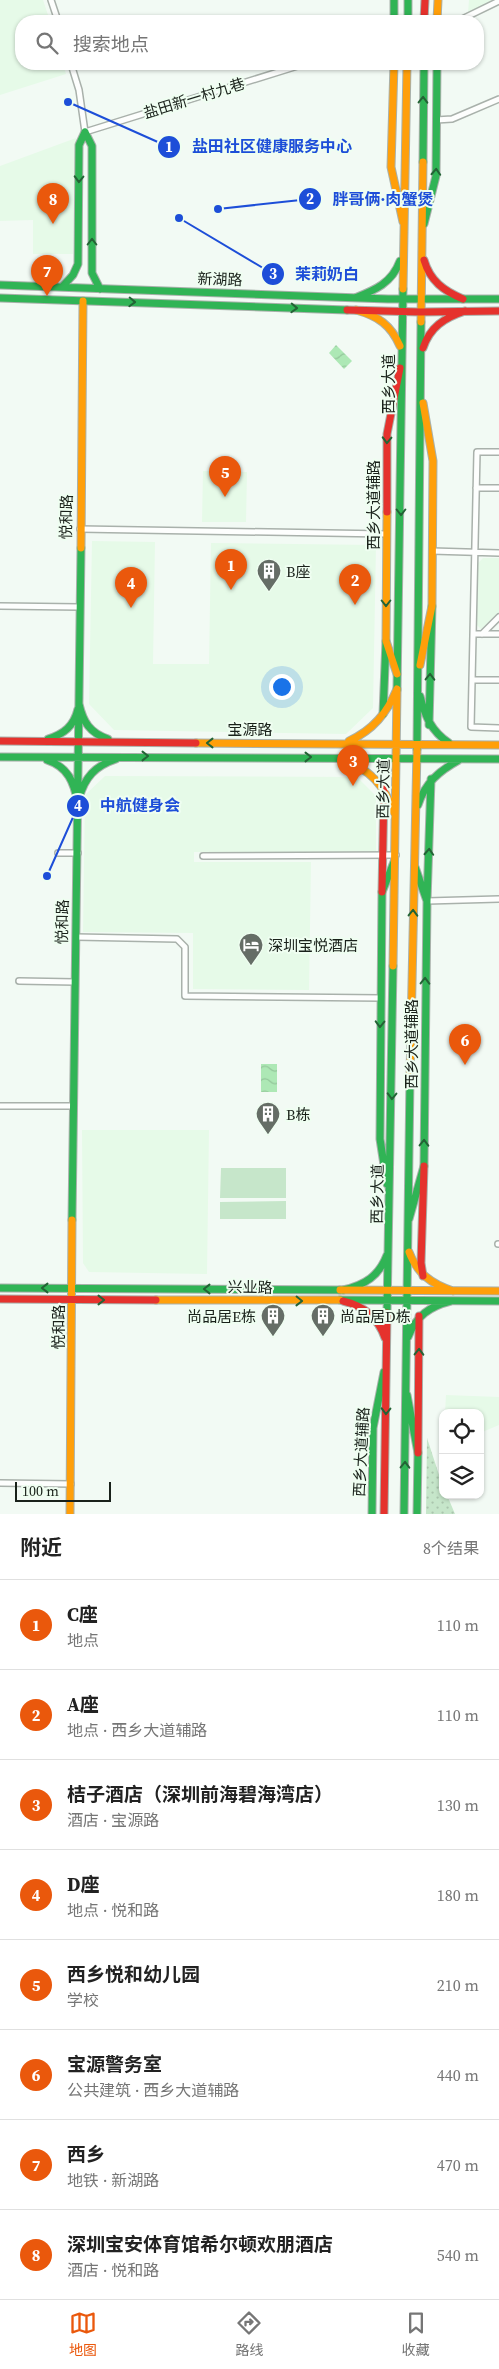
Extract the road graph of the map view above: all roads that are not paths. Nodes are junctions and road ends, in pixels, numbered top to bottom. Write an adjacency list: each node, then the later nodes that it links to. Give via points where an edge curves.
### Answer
1 (51, 0): 7 (street)
2 (394, 0): 8 (main road)
3 (408, 0): 9 (main road)
4 (425, 0): 10 (main road)
5 (438, 0): 11 (main road)
6 (499, 1): 12 (street)
7 (56, 15)
8 (394, 15)
9 (408, 15)
10 (424, 15)
11 (437, 15)
12 (470, 15)
13 (73, 70): 21 (street)
14 (285, 70): 21 (street, 盐田新一村九巷)
15 (394, 70): 22 (main road, via 391,167)
16 (408, 70): 22 (main road, 西乡大道)
17 (424, 70): 23 (main road, 西乡大道, one-way to 17)
18 (437, 70): 20 (main road)
19 (499, 99): 20 (street, via 452,119)
20 (436, 120): 23 (main road, one-way to 20, via 436,176)
21 (85, 132): 27 (main road, one-way to 27, via 79,145 78,264); 28 (main road, one-way to 21, via 92,273 92,146)
22 (404, 228): 25 (main road, 西乡大道)
23 (421, 236): 24 (main road, 西乡大道)
24 (421, 248): 32 (main road, via 426,268 434,281 445,291); 35 (main road, 西乡大道)
25 (403, 252): 30 (main road, via 397,272 389,282); 31 (main road, 西乡大道)
26 (0, 285): 27 (main road, 新湖路)
27 (62, 288): 28 (main road, 新湖路)
28 (100, 289): 30 (main road, 新湖路)
29 (0, 298): 34 (main road, 新湖路)
30 (355, 298): 31 (main road, 新湖路)
31 (402, 299): 35 (main road, 新湖路); 39 (main road, 西乡大道)
32 (463, 299): 33 (main road, 新湖路); 35 (main road, 新湖路)
33 (499, 299)
34 (83, 300): 36 (main road, 新湖路, one-way to 36); 48 (main road, 悦和路)
35 (420, 300): 40 (main road, 西乡大道)
36 (356, 310): 39 (main road, 新湖路); 41 (main road, via 387,323)
37 (465, 311): 38 (main road, 新湖路); 40 (main road, 新湖路); 42 (main road, via 435,326 426,338)
38 (499, 311)
39 (402, 312): 40 (main road, 新湖路); 41 (main road, 西乡大道)
40 (420, 312): 42 (main road, 西乡大道)
41 (402, 349): 43 (main road, 西乡大道)
42 (420, 357): 44 (main road, 西乡大道)
43 (402, 358): 49 (main road, 西乡大道辅路, one-way to 49, via 387,434); 64 (main road, 西乡大道, one-way to 64)
44 (420, 387): 50 (main road, via 433,461); 61 (main road, 西乡大道)
45 (499, 452): 46 (street, via 477,452)
46 (476, 488): 47 (street); 51 (street)
47 (499, 488)
48 (80, 530): 49 (street); 55 (main road, 悦和路)
49 (386, 534): 60 (main road, 西乡大道辅路, one-way to 60)
50 (432, 551): 51 (street); 54 (main road)
51 (475, 553): 52 (street); 57 (street)
52 (499, 553)
53 (0, 606): 55 (street)
54 (432, 606): 61 (main road); 67 (main road, one-way to 54)
55 (79, 607): 65 (main road, 悦和路)
56 (499, 617): 58 (street)
57 (473, 634): 58 (street); 62 (street)
58 (482, 634): 59 (street)
59 (499, 634)
60 (386, 641): 64 (main road, 西乡大道辅路); 66 (main road)
61 (418, 680): 67 (main road); 75 (main road, 西乡大道)
62 (472, 680): 63 (street); 68 (street, via 471,727)
63 (499, 680)
64 (399, 682): 66 (main road); 74 (main road, 西乡大道)
65 (79, 704): 70 (main road, via 75,720 66,731 51,739); 71 (main road, 悦和路); 72 (main road, via 83,722 92,733)
66 (383, 716): 73 (main road, via 377,725 359,738)
67 (429, 725): 76 (main road)
68 (499, 728)
69 (0, 741): 70 (main road, 宝源路)
70 (37, 741): 71 (main road, 宝源路)
71 (79, 742): 72 (main road, 宝源路); 82 (main road, 悦和路)
72 (132, 742): 73 (main road, 宝源路, one-way to 72)
73 (330, 744): 74 (main road, 宝源路)
74 (398, 744): 75 (main road, 宝源路); 84 (main road, 西乡大道)
75 (416, 744): 76 (main road, 宝源路); 85 (main road, 西乡大道)
76 (451, 744): 77 (main road, 宝源路)
77 (480, 745): 78 (main road, 宝源路); 87 (main road, via 472,751 473,756)
78 (499, 745)
79 (127, 756): 82 (main road, 宝源路); 83 (main road, 宝源路, one-way to 83); 91 (main road, via 102,764 90,772)
80 (0, 757): 81 (main road, 宝源路)
81 (30, 757): 82 (main road, 宝源路); 91 (main road, via 56,762 67,770 75,786)
82 (79, 757): 91 (main road, 悦和路)
83 (331, 758): 84 (main road, 宝源路); 90 (main road, via 362,767)
84 (398, 758): 85 (main road, 宝源路); 93 (main road, 西乡大道)
85 (416, 758): 86 (main road, 宝源路); 92 (main road, 西乡大道)
86 (461, 758): 87 (main road, 宝源路); 89 (main road, via 438,771)
87 (479, 759): 88 (main road, 宝源路)
88 (499, 759)
89 (431, 779): 92 (main road, via 422,793); 102 (main road, one-way to 89)
90 (384, 787): 93 (main road); 96 (main road)
91 (78, 803): 95 (main road, 悦和路)
92 (415, 819): 99 (main road, 西乡大道)
93 (396, 822): 97 (main road, 西乡大道)
94 (58, 853): 95 (street)
95 (78, 853): 103 (main road, 悦和路)
96 (383, 854): 97 (street); 98 (street); 100 (main road)
97 (396, 855): 100 (main road, 西乡大道辅路); 110 (main road, 西乡大道, one-way to 110)
98 (203, 856)
99 (414, 863): 102 (main road, 西乡大道辅路); 111 (main road, 西乡大道, one-way to 99)
100 (382, 892): 106 (main road, 西乡大道辅路)
101 (499, 899): 102 (street)
102 (427, 901): 109 (main road, 西乡大道辅路, one-way to 102)
103 (76, 937): 105 (main road, 悦和路); 106 (street, via 177,939 185,947 185,996)
104 (19, 981): 105 (street)
105 (75, 982): 108 (main road, 悦和路)
106 (381, 998): 110 (main road, 西乡大道辅路, one-way to 110, via 380,1139)
107 (0, 1106): 108 (street)
108 (73, 1106): 116 (main road, 悦和路)
109 (424, 1166): 111 (main road, 西乡大道辅路); 114 (main road)
110 (390, 1207): 113 (main road, 西乡大道)
111 (407, 1225): 112 (main road, 西乡大道)
112 (407, 1242): 114 (main road, via 411,1259); 119 (main road, 西乡大道)
113 (390, 1246): 117 (main road, via 376,1276 362,1285); 118 (main road, 西乡大道)
114 (423, 1276): 120 (main road)
115 (0, 1288): 116 (main road, 兴业路, one-way to 115)
116 (72, 1288): 117 (main road, 兴业路, one-way to 116); 123 (main road, 悦和路)
117 (343, 1290): 118 (main road, 兴业路)
118 (388, 1290): 119 (main road, 兴业路); 124 (main road, 西乡大道)
119 (406, 1290): 120 (main road, 兴业路); 125 (main road, 西乡大道)
120 (453, 1291): 121 (main road, 兴业路)
121 (499, 1291)
122 (0, 1299): 123 (main road, 兴业路)
123 (72, 1299): 126 (main road, 兴业路, one-way to 126); 136 (main road, 悦和路)
124 (388, 1300): 125 (main road, 兴业路); 126 (main road, 兴业路); 131 (main road, 西乡大道)
125 (406, 1300): 127 (main road, 兴业路); 130 (main road, 西乡大道)
126 (343, 1301): 131 (main road, via 360,1305 374,1316 382,1326)
127 (451, 1301): 128 (main road, 兴业路); 129 (main road, via 436,1305)
128 (499, 1301)
129 (420, 1316): 130 (main road); 134 (main road, one-way to 129)
130 (405, 1346): 133 (main road, 西乡大道)
131 (387, 1347): 132 (main road, 西乡大道)
132 (387, 1362): 138 (main road, 西乡大道辅路, via 373,1428); 139 (main road, 西乡大道, one-way to 139)
133 (405, 1388): 134 (main road); 140 (main road, 西乡大道, one-way to 133)
134 (418, 1453): 141 (main road)
135 (0, 1483): 136 (street)
136 (71, 1484): 137 (main road, 悦和路)
137 (70, 1514)
138 (372, 1514)
139 (384, 1514)
140 (404, 1514)
141 (417, 1514)

